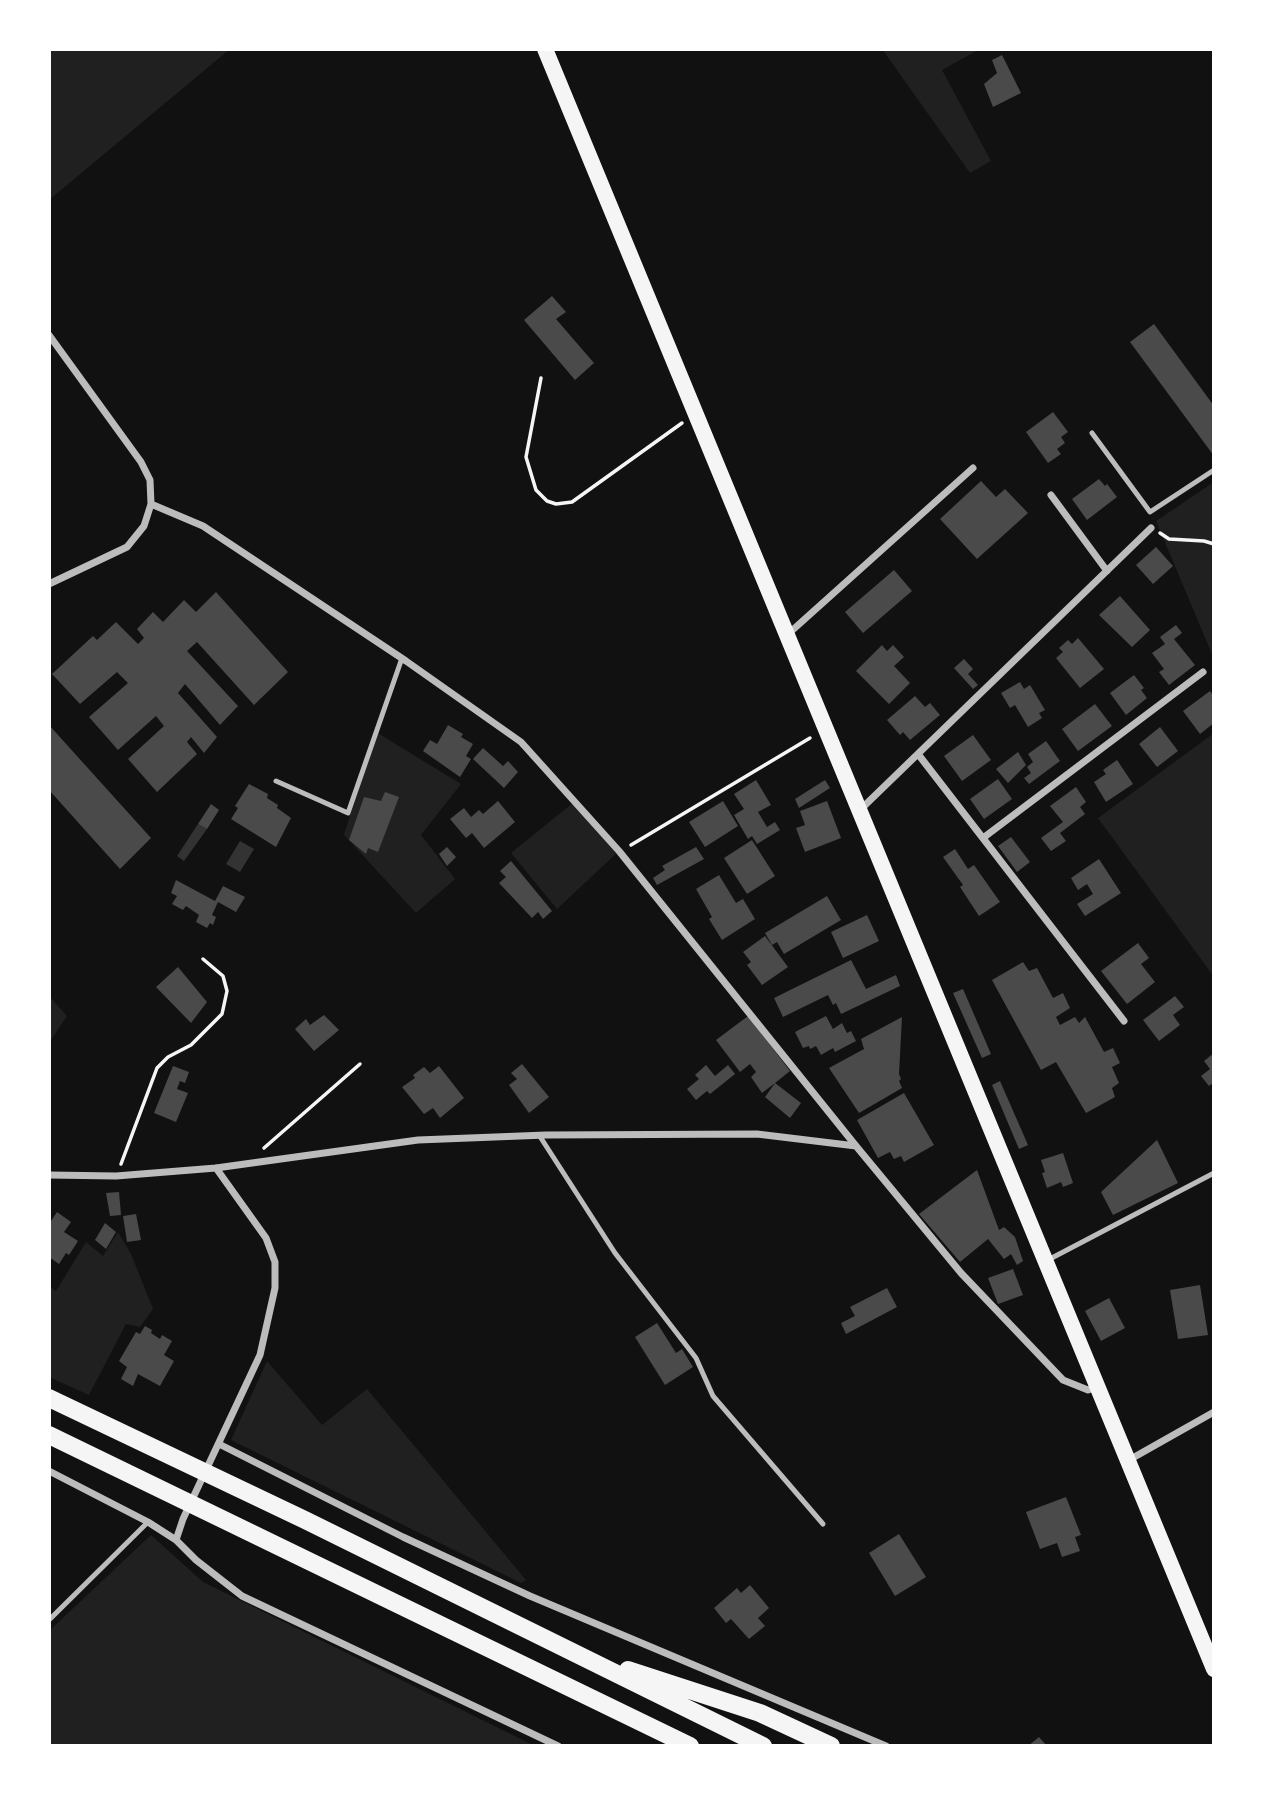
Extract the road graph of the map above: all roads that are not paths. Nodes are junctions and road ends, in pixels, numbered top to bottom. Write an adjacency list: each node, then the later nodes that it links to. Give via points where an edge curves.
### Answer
1 (545, 49): 11 (main road)
2 (49, 335): 7 (street, via 141,462 150,480)
3 (1092, 433): 5 (lane, via 1150,512)
4 (973, 468): 11 (street)
5 (1214, 470)
6 (1051, 495): 9 (street)
7 (151, 504): 10 (street, via 144,526 127,547); 12 (street, via 203,526)
8 (1151, 528): 9 (street)
9 (1107, 571): 14 (street)
10 (49, 584)
11 (787, 635): 16 (main road)
12 (402, 659): 15 (lane, via 348,813); 20 (street, via 521,742 619,850)
13 (1203, 672): 17 (street)
14 (918, 754): 16 (street); 17 (street)
15 (276, 781)
16 (860, 811): 24 (main road)
17 (983, 838): 18 (street)
18 (1124, 1021)
19 (539, 1135): 20 (street, via 757,1134); 21 (street, via 418,1140); 33 (lane, via 615,1253 696,1358 713,1396)
20 (856, 1146): 25 (street, via 961,1273 1063,1380 1088,1391)
21 (216, 1168): 23 (street, via 117,1176); 29 (street, via 266,1238 275,1262 275,1287 260,1355)
22 (1214, 1173): 24 (lane)
23 (49, 1175)
24 (1046, 1261): 25 (main road)
25 (1097, 1387): 30 (main road)
26 (49, 1398): 36 (highway)
27 (1214, 1412): 30 (street)
28 (49, 1435): 38 (highway)
29 (219, 1444): 34 (street); 44 (street, via 517,1590)
30 (1128, 1460): 37 (main road)
31 (49, 1471): 32 (street)
32 (148, 1522): 34 (street); 35 (lane)
33 (823, 1524)
34 (176, 1540): 39 (street, via 242,1596)
35 (49, 1620)
36 (570, 1651): 42 (highway); 43 (highway, via 760,1713)
37 (1214, 1669)
38 (594, 1700): 40 (highway); 41 (highway)
39 (558, 1746)
40 (661, 1746)
41 (690, 1746)
42 (763, 1746)
43 (831, 1746)
44 (886, 1746)

